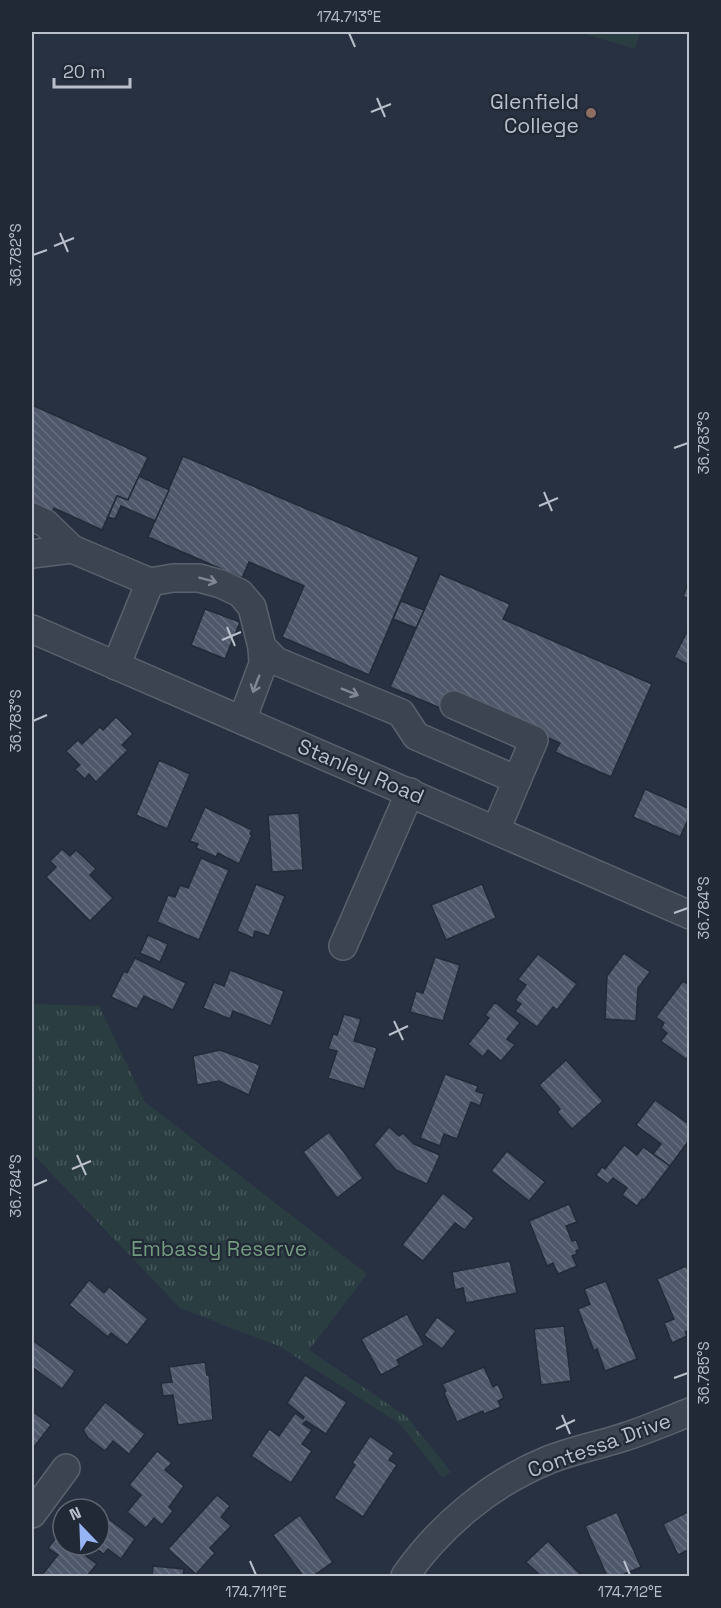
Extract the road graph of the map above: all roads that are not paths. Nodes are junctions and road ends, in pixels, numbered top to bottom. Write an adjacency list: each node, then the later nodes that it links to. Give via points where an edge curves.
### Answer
1 (32, 517): 2 (street, via 45,523)
2 (72, 549): 3 (street); 4 (street)
3 (32, 554)
4 (150, 582): 6 (street, one-way to 6, via 198,578 240,593 252,607); 7 (street)
5 (32, 629): 7 (street, Stanley Road)
6 (262, 646): 9 (street, one-way to 9, via 263,664); 10 (street, one-way to 10, via 276,661 401,713 416,736)
7 (116, 666): 9 (street, Stanley Road)
8 (453, 705): 10 (street, via 534,740)
9 (242, 720): 11 (street, Stanley Road)
10 (517, 780): 12 (street)
11 (410, 792): 12 (street, Stanley Road); 14 (street)
12 (496, 830): 13 (street, Stanley Road)
13 (690, 915)
14 (343, 946)
15 (690, 1412): 18 (street, Contessa Drive, via 546,1461 513,1477 448,1527)
16 (66, 1468): 17 (street)
17 (32, 1514)
18 (405, 1576)

